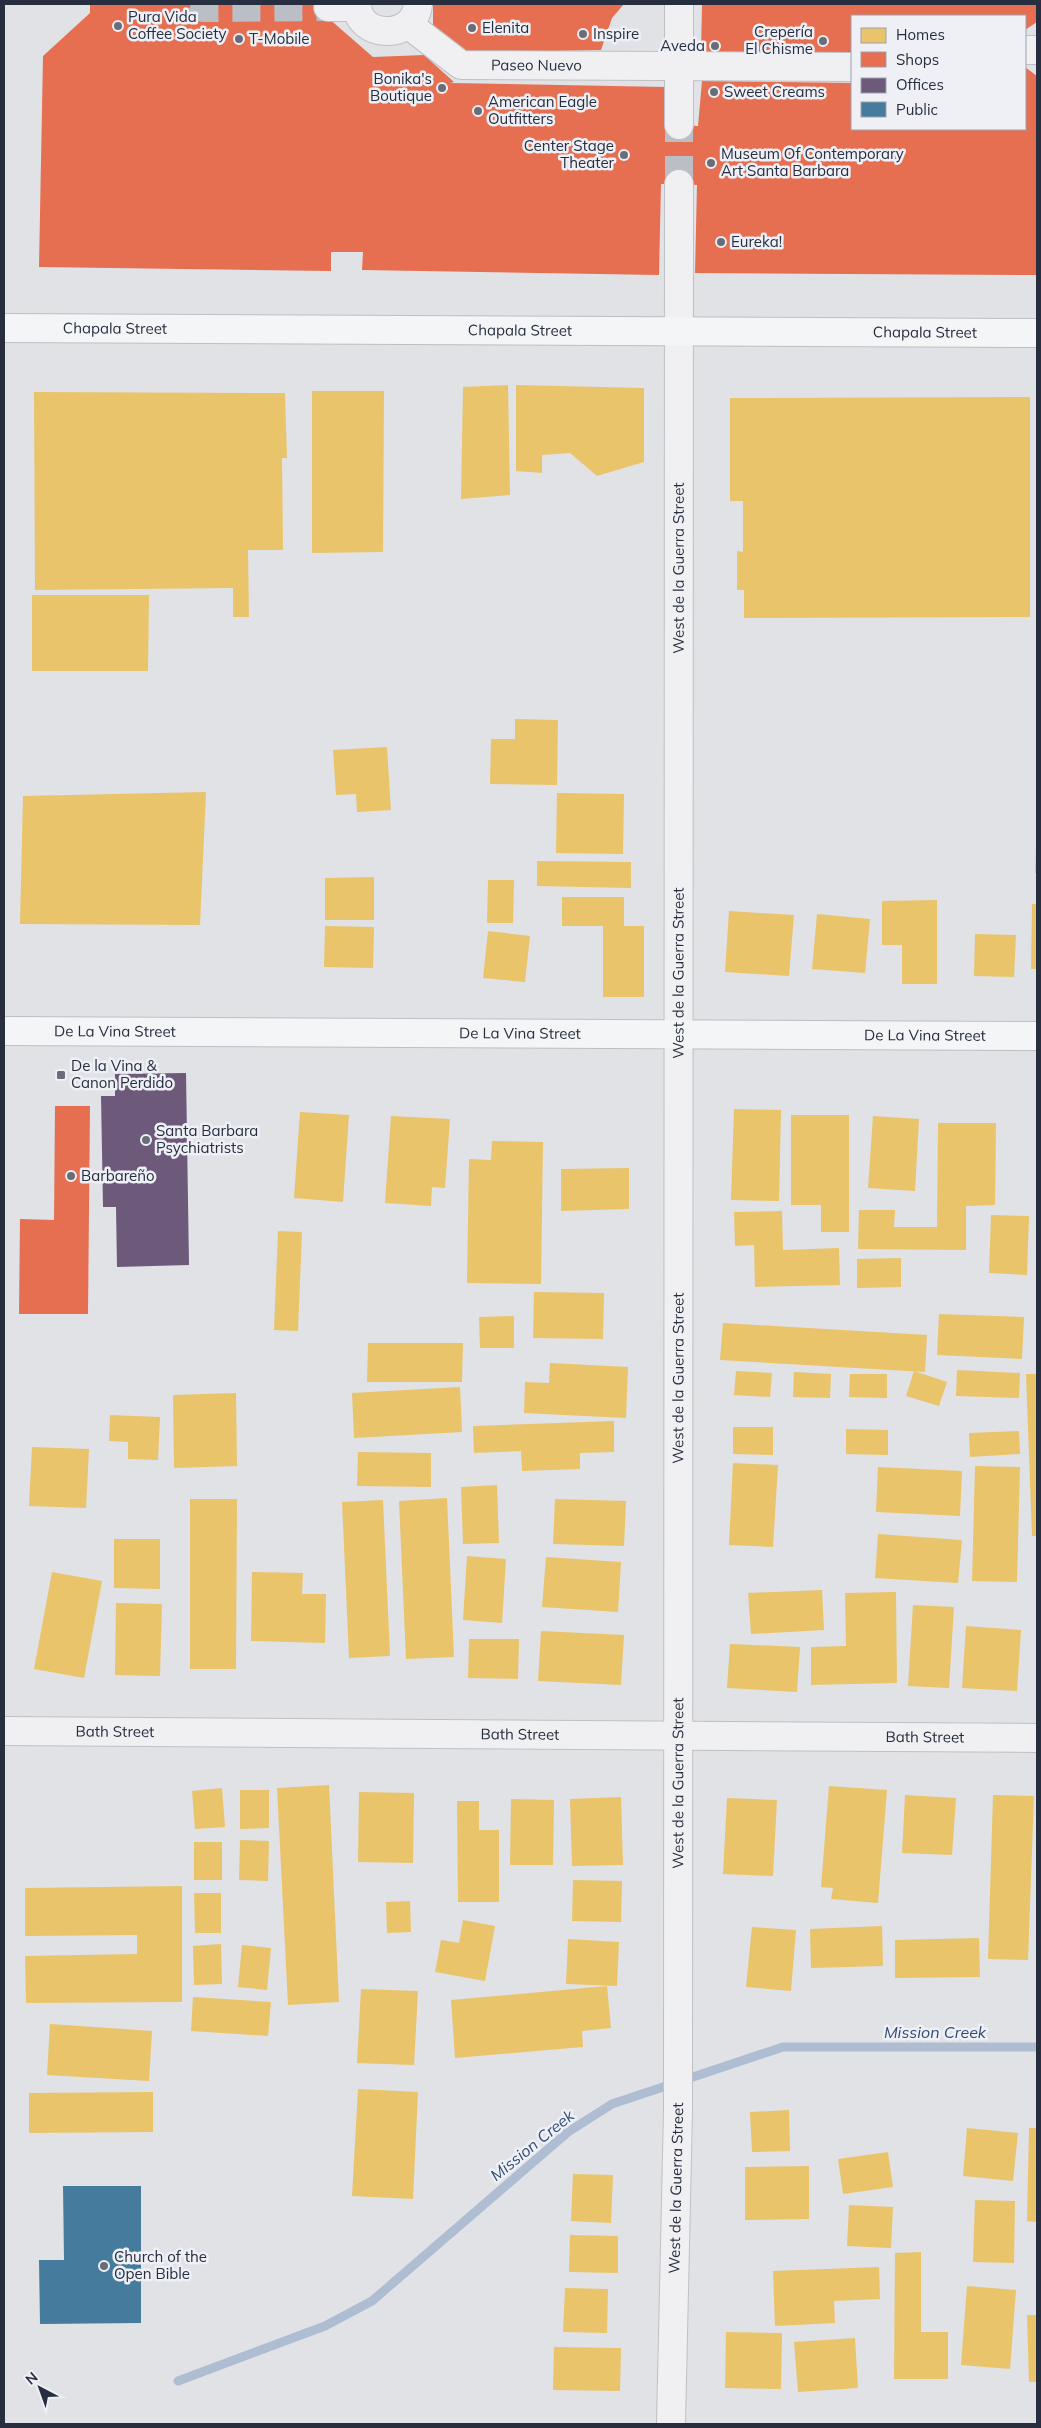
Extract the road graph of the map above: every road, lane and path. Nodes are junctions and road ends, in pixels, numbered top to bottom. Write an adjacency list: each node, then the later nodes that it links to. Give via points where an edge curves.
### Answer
1 (679, 4): 5 (street)
2 (357, 6): 3 (street, Paseo Nuevo); 4 (street, Paseo Nuevo, via 364,22 378,31 394,32)
3 (328, 7)
4 (413, 14): 5 (street, Paseo Nuevo, via 461,65)
5 (679, 67): 6 (street, Paseo Nuevo); 7 (street)
6 (851, 68)
7 (679, 125)
8 (679, 184): 10 (street)
9 (4, 328): 10 (main road, Chapala Street)
10 (678, 330): 11 (main road, Chapala Street); 13 (street, West de la Guerra Street)
11 (1037, 333)
12 (4, 1031): 13 (main road, De La Vina Street)
13 (678, 1034): 14 (main road, De La Vina Street); 16 (street, West de la Guerra Street)
14 (1037, 1036)
15 (4, 1731): 16 (street, Bath Street)
16 (678, 1736): 17 (street, Bath Street); 18 (street, West de la Guerra Street, via 678,2110)
17 (1037, 1738)
18 (671, 2424)

